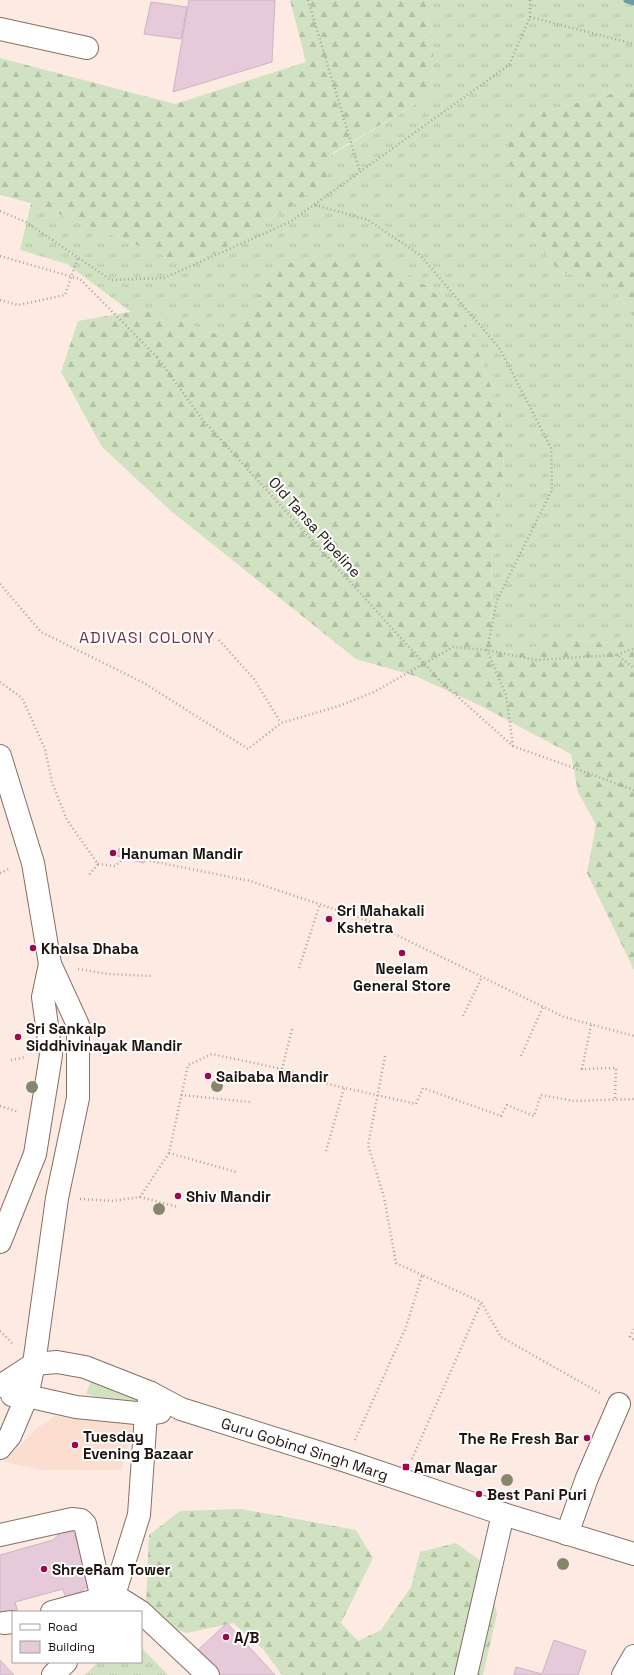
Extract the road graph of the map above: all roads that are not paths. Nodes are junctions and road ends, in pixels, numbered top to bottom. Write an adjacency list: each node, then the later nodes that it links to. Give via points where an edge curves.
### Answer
1 (0, 29): 2 (street)
2 (87, 48)
3 (0, 756): 4 (street, via 33,863)
4 (50, 964): 5 (street, via 43,997 51,1055 34,1154); 6 (street, via 78,1025 78,1098 57,1198)
5 (0, 1242)
6 (34, 1364): 7 (street, Guru Gobind Singh Marg); 8 (street, Guru Gobind Singh Marg, via 57,1362 85,1367); 10 (street)
7 (0, 1386)
8 (151, 1393): 12 (street, Guru Gobind Singh Marg); 13 (street)
9 (0, 1395): 10 (street, Guru Gobind Singh Marg)
10 (27, 1396): 13 (street, Guru Gobind Singh Marg, via 76,1407); 14 (street, via 10,1436)
11 (620, 1404): 16 (street, via 587,1478)
12 (181, 1409): 13 (street, Guru Gobind Singh Marg); 15 (street, Guru Gobind Singh Marg)
13 (146, 1414): 19 (street, via 139,1515)
14 (0, 1448)
15 (503, 1514): 16 (street, Guru Gobind Singh Marg); 27 (street)
16 (567, 1534): 18 (street, Guru Gobind Singh Marg)
17 (0, 1535): 19 (street, via 72,1519 80,1520 85,1524)
18 (634, 1554)
19 (108, 1602): 20 (street); 21 (street)
20 (58, 1611)
21 (138, 1611)
22 (142, 1613): 26 (street)
23 (634, 1656): 28 (street)
24 (65, 1663): 25 (street)
25 (54, 1675)
26 (208, 1675)
27 (466, 1675)
28 (623, 1675)

